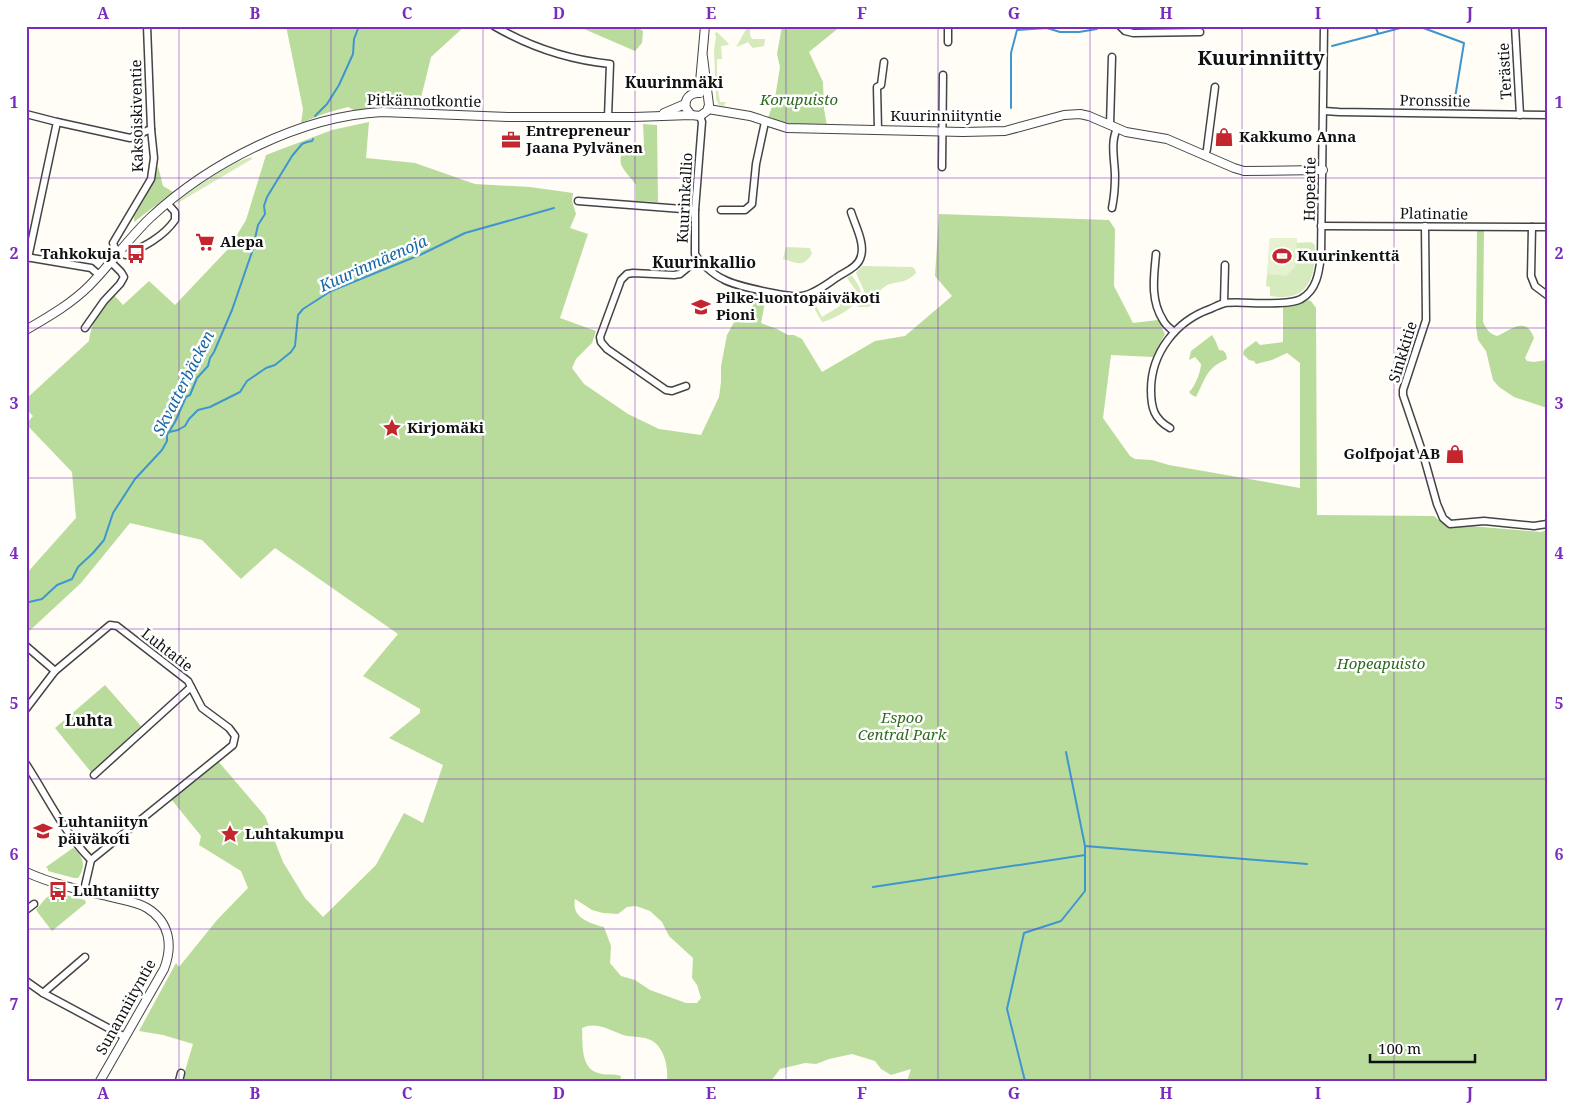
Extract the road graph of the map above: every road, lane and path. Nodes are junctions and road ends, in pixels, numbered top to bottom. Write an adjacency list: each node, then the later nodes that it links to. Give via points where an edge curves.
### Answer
1 (147, 26): 30 (street, Kaksoiskiventie)
2 (494, 26): 25 (street, via 570,58 610,64)
3 (705, 26): 11 (street)
4 (948, 26): 9 (street)
5 (1120, 26): 8 (street, via 1133,33)
6 (1324, 26): 19 (street, Hopeatie)
7 (1515, 26): 22 (street, Terästie)
8 (1200, 32)
9 (948, 42)
10 (1112, 56): 29 (street)
11 (703, 57): 15 (street, via 700,82); 16 (street)
12 (884, 62): 31 (street, via 881,85 877,87)
13 (943, 75): 32 (street)
14 (1215, 87): 33 (street)
15 (695, 92): 16 (street, via 704,94); 17 (street)
16 (708, 100): 18 (street)
17 (685, 104): 21 (street); 26 (street, Pitkännotkontie)
18 (708, 109): 23 (street); 28 (street, Kuurinniityntie, via 750,116)
19 (1324, 111): 22 (street, Pronssitie); 35 (street, Hopeatie)
20 (26, 114): 27 (street)
21 (691, 114): 23 (street); 26 (street, Pitkännotkontie)
22 (1520, 115): 24 (street, Pronssitie)
23 (700, 116): 39 (street, Kuurinkallio)
24 (1547, 116)
25 (608, 117): 26 (street, Pitkännotkontie); 37 (street, Pitkännotkontie, via 382,112 351,115 303,128 262,144 209,173)
26 (653, 117)
27 (57, 122): 30 (street, via 130,138); 48 (street)
28 (765, 122): 31 (street, Kuurinniityntie, via 787,128); 40 (street, via 752,204 745,210)
29 (1114, 127): 32 (street, Kuurinniityntie, via 1089,116 1070,114 1006,131); 33 (street, Kuurinniityntie, via 1135,134 1167,138); 38 (street)
30 (151, 129): 46 (street, Kaksoiskiventie, via 154,158 151,179 113,243)
31 (878, 130): 32 (street, Kuurinniityntie)
32 (943, 132): 34 (street)
33 (1205, 156): 35 (street, Kuurinniityntie, via 1244,171)
34 (942, 167)
35 (1322, 170): 42 (street, Hopeatie)
36 (578, 201): 39 (street)
37 (167, 203): 46 (street, Pitkännotkontie); 46 (street, via 176,216 168,229 130,253 124,255)
38 (1112, 208)
39 (695, 210): 49 (street, Kuurinkallio, via 694,248)
40 (721, 210)
41 (851, 212): 49 (street, Kuurinkallio, via 863,248 860,261 803,296 762,290 723,279)
42 (1321, 226): 43 (street, Platinatie); 54 (street, Hopeatie, via 1319,273 1308,293 1299,300 1284,302)
43 (1425, 226): 44 (street, Platinatie); 60 (street, Sinkkitie, via 1426,320 1403,395 1440,511 1450,524 1484,521 1534,526)
44 (1532, 227): 45 (street, Platinatie); 53 (street, via 1531,276 1535,286)
45 (1547, 227)
46 (119, 252): 50 (street, Pitkännotkontie)
47 (1156, 254): 57 (street, via 1154,297 1163,320)
48 (27, 257): 52 (street, via 91,268)
49 (698, 259): 58 (street, via 680,274 633,273 624,276 600,337 607,349 659,386 672,391)
50 (110, 262): 52 (street, Pitkännotkontie); 55 (street, via 124,277)
51 (1225, 265): 54 (street)
52 (99, 275): 56 (street, Pitkännotkontie, via 76,298)
53 (1547, 295)
54 (1224, 303): 57 (street, via 1193,317)
55 (85, 328)
56 (26, 330)
57 (1174, 332): 59 (street, via 1158,358 1151,380 1153,410)
58 (686, 386)
59 (1170, 428)
60 (1547, 524)
61 (26, 646): 62 (street)
62 (54, 672): 63 (street, Luhtatie, via 110,625 117,626 188,681); 64 (street, Luhtatie)
63 (191, 687): 66 (street); 67 (street, Luhtatie, via 202,708 235,736 234,745)
64 (26, 709)
65 (26, 764): 67 (street, via 54,811)
66 (94, 775)
67 (91, 860): 69 (street)
68 (26, 872): 69 (street)
69 (84, 890): 75 (street, Sunanniityntie, via 148,908 164,925 167,934 168,959 164,969)
70 (34, 904): 71 (street)
71 (26, 910)
72 (85, 957): 74 (street)
73 (26, 981): 74 (street)
74 (43, 993): 75 (street)
75 (125, 1037): 77 (street, Sunanniityntie)
76 (181, 1073): 78 (street)
77 (100, 1081)
78 (179, 1081)

